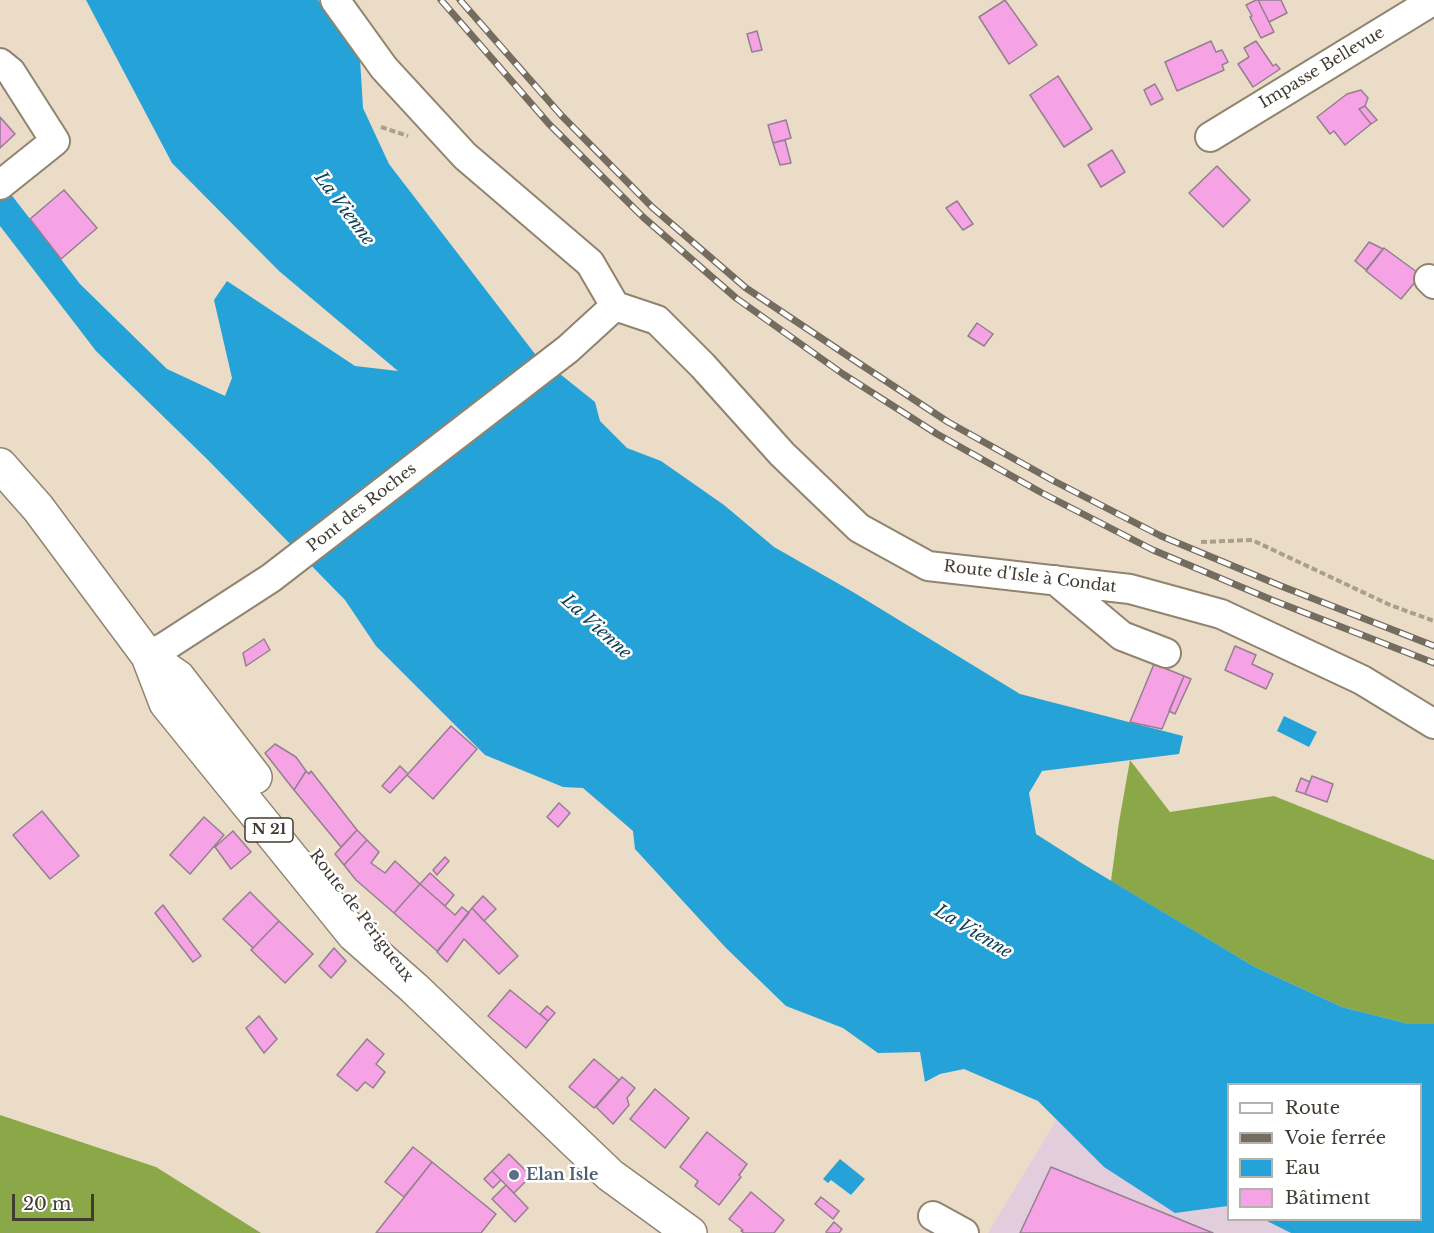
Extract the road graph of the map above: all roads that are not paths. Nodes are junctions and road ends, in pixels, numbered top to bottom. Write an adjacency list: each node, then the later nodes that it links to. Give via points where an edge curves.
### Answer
1 (335, 0): 6 (street, via 384,68 465,156 590,263)
2 (1434, 0): 4 (street, Impasse Bellevue)
3 (0, 63): 5 (street, via 11,72 55,141)
4 (1210, 137)
5 (1, 184)
6 (615, 306): 8 (street, Route d'Isle à Condat, via 657,320 782,454 859,528 928,566); 10 (street, Pont des Roches, via 568,349 271,578)
7 (0, 465): 10 (main road, N 21, via 38,508)
8 (1055, 580): 9 (street, via 1122,636); 11 (street, Route d'Isle à Condat, via 1130,589 1221,614 1362,680)
9 (1166, 653)
10 (148, 656): 13 (main road, Route de Périgueux / N 21, via 166,702 354,935 610,1175)
11 (1434, 724)
12 (933, 1216): 14 (street)
13 (690, 1233)
14 (964, 1233)

